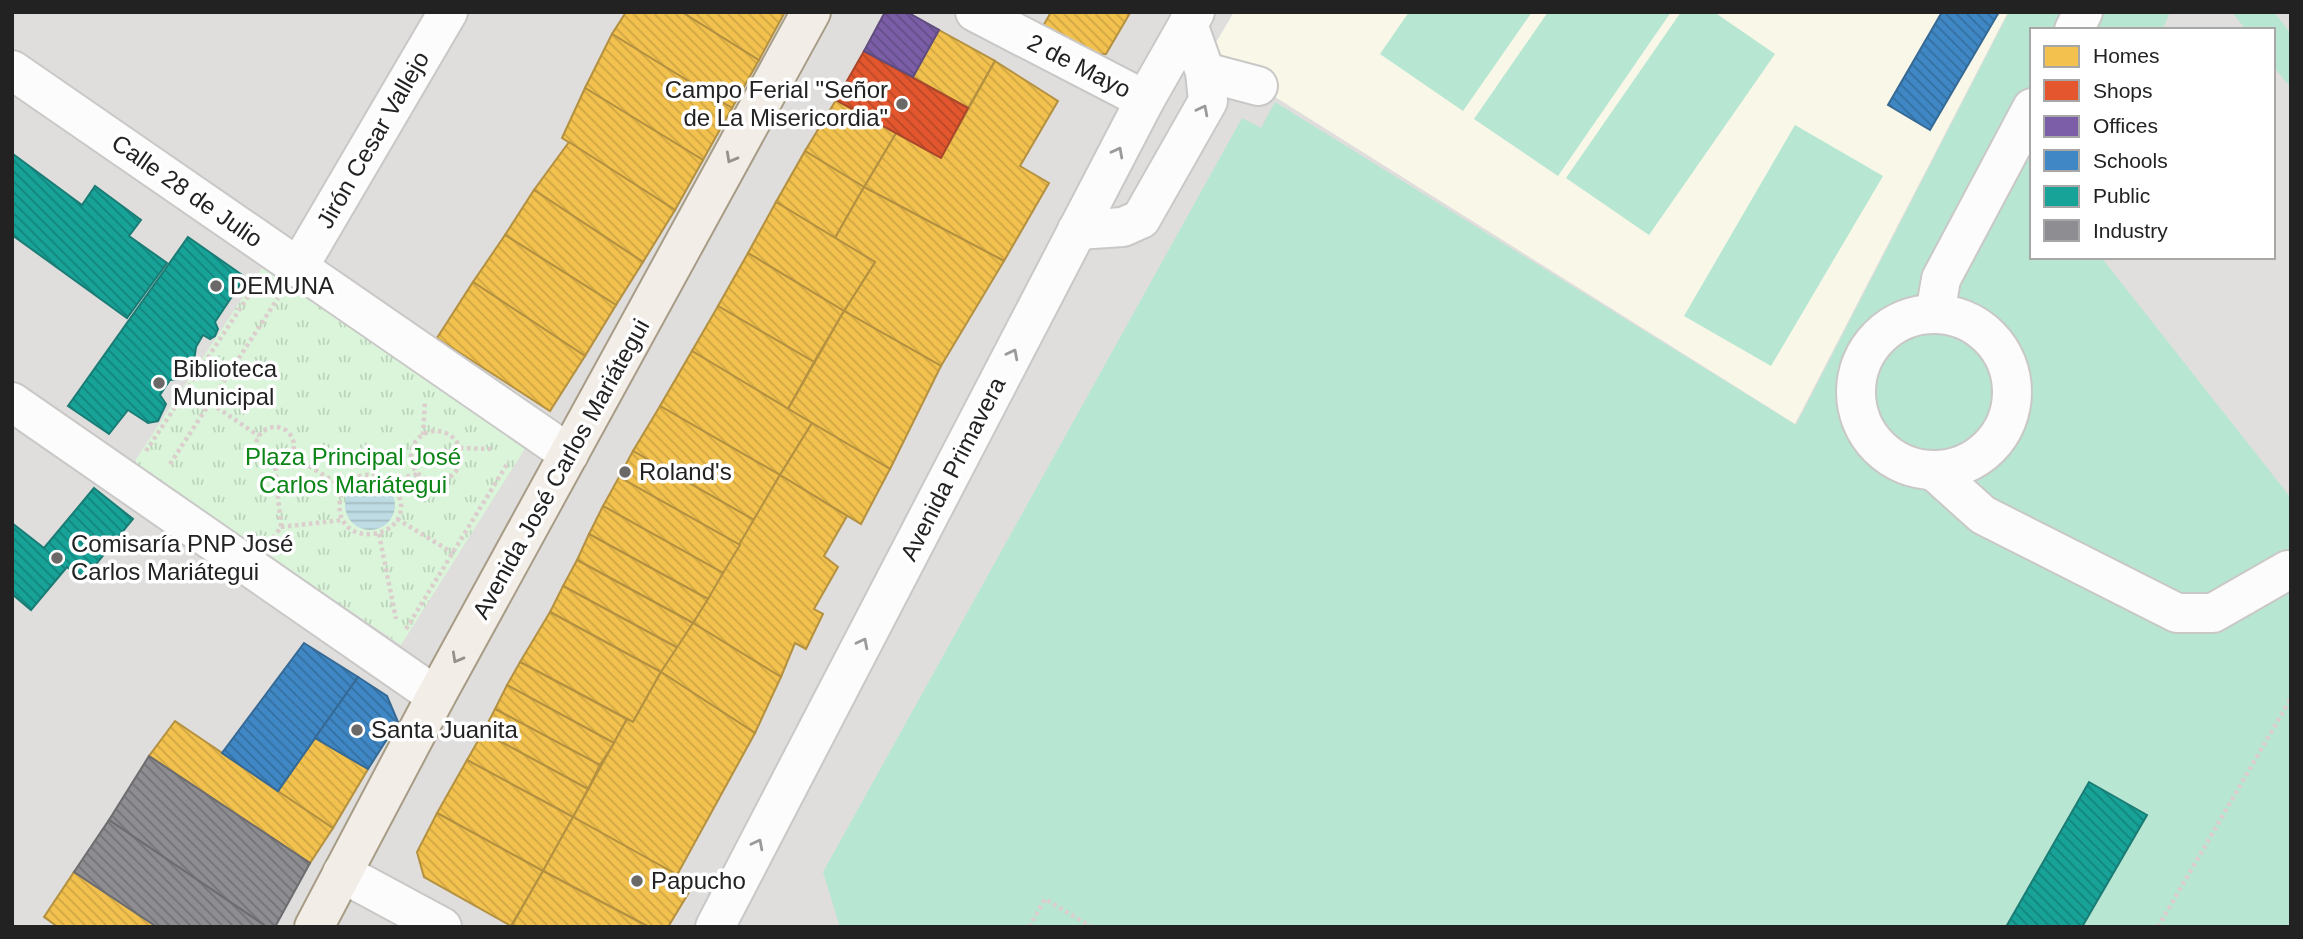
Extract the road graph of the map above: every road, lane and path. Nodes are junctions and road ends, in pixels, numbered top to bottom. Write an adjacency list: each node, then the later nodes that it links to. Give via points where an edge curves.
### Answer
1 (811, 12): 20 (main road, Avenida José Carlos Mariátegui, one-way to 20)
2 (975, 12): 10 (street, 2 de Mayo)
3 (2083, 12): 6 (street)
4 (440, 15): 13 (street, Jirón Cesar Vallejo)
5 (1191, 18): 8 (street); 10 (street, Avenida Primavera)
6 (2075, 28)
7 (12, 71): 13 (street, Calle 28 de Julio)
8 (1205, 72): 9 (street); 12 (street, one-way to 8, via 1123,226 1140,219 1208,101)
9 (1258, 86)
10 (1145, 100): 12 (street, Avenida Primavera, one-way to 10)
11 (2030, 112): 14 (street, via 1941,279)
12 (1077, 230): 42 (street, Avenida Primavera, one-way to 12)
13 (287, 261): 15 (path); 17 (path); 20 (street, Calle 28 de Julio)
14 (1936, 314): 23 (street, via 1975,326 1990,338 2003,355 2012,394 2001,433 1988,448 1953,468); 23 (street, via 1896,324 1880,336 1859,370 1856,391 1858,411 1878,446 1894,459)
15 (188, 388): 17 (path); 27 (path)
16 (12, 402): 27 (street)
17 (210, 402): 18 (path); 27 (path)
18 (259, 436): 21 (path, via 267,429 285,429 295,446); 22 (path, via 258,455)
19 (515, 450): 33 (path)
20 (569, 454): 37 (main road, Avenida José Carlos Mariátegui, one-way to 37)
21 (292, 456): 22 (path); 26 (path)
22 (275, 465): 30 (path)
23 (1933, 470): 34 (street, via 1983,515 2177,613 2213,613)
24 (418, 474): 24 (path, via 428,480 450,478 462,459 455,439 433,431 415,443 411,453); 25 (path)
25 (388, 479): 26 (path, via 362,475); 29 (path, via 402,503)
26 (345, 488): 28 (path, via 340,506)
27 (138, 489): 37 (street)
28 (343, 520): 30 (path); 31 (path, via 365,536)
29 (397, 520): 31 (path); 33 (path)
30 (281, 527): 32 (path)
31 (379, 534): 35 (path)
32 (266, 549)
33 (453, 553): 36 (path)
34 (2287, 570)
35 (397, 626)
36 (400, 639)
37 (436, 696): 39 (main road, Avenida José Carlos Mariátegui)
38 (2291, 698): 45 (path)
39 (342, 873): 40 (main road, Avenida José Carlos Mariátegui); 41 (street)
40 (314, 927)
41 (442, 927)
42 (716, 927)
43 (1029, 927): 44 (path, via 1045,899)
44 (1092, 927)
45 (2158, 927)

